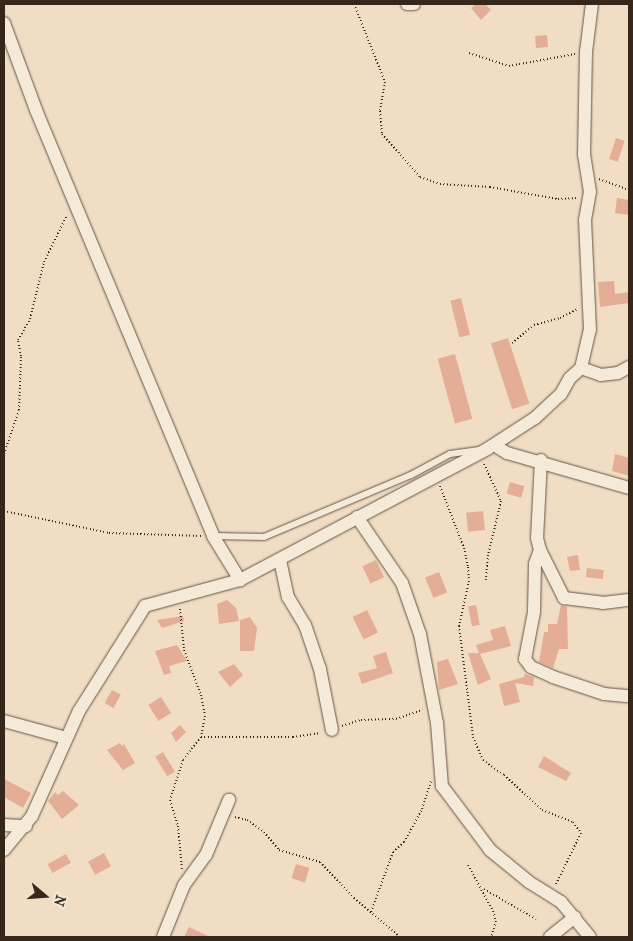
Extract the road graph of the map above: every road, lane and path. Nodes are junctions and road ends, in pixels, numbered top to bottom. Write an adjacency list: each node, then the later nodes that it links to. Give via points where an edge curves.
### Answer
1 (354, 4): 10 (path, via 386,82 380,112 382,134 420,177 440,184 490,187 552,198 577,198)
2 (407, 4): 3 (street)
3 (414, 4)
4 (592, 4): 6 (street)
5 (4, 23): 11 (street, via 36,110)
6 (586, 52): 7 (path, via 509,66); 8 (street)
7 (469, 53)
8 (586, 174): 9 (path); 10 (street)
9 (629, 190)
10 (590, 192): 12 (street, via 585,220)
11 (75, 199): 17 (path, via 44,262 30,319 18,340 19,410); 23 (street)
12 (588, 303): 13 (path, via 565,316 534,324); 15 (street, via 590,330)
13 (512, 343)
14 (629, 367): 15 (street, via 601,375)
15 (581, 368): 16 (street, via 570,378 561,394 535,418)
16 (486, 449): 18 (street); 19 (street); 23 (lane, via 450,454 264,537); 27 (path, via 502,501 488,555)
17 (4, 454)
18 (541, 460): 20 (street); 24 (street, via 537,538)
19 (434, 476): 22 (street); 45 (path, via 444,492 468,567 469,581 459,626 473,737 483,760 542,810 573,822 581,833)
20 (629, 488)
21 (4, 511): 23 (path, via 110,533)
22 (357, 517): 25 (street); 31 (street, via 402,583 420,634)
23 (213, 536): 26 (street)
24 (540, 550): 29 (street, via 564,598 603,603); 30 (street, via 535,564 534,612 525,660 531,667 553,678 604,694)
25 (280, 560): 26 (street); 33 (street, via 288,597 305,625 320,669)
26 (240, 580): 28 (street)
27 (486, 580)
28 (180, 597): 34 (path, via 184,650 206,716); 35 (street, via 151,602 141,609)
29 (629, 600)
30 (629, 696)
31 (434, 706): 33 (path, via 396,719 361,720); 36 (street)
32 (4, 721): 35 (street)
33 (332, 730): 34 (path, via 293,737)
34 (201, 737): 43 (path, via 183,760 170,800 178,826)
35 (66, 738): 40 (street)
36 (441, 770): 45 (street, via 442,786 490,850 529,882); 46 (path, via 427,785 427,799 404,842 393,852)
37 (229, 800): 38 (street)
38 (222, 816): 43 (street, via 206,854); 46 (path, via 247,820 264,832 279,850 320,862)
39 (4, 825): 40 (street)
40 (26, 826): 41 (street)
41 (4, 850)
42 (468, 865): 44 (path)
43 (184, 886): 49 (street)
44 (484, 889): 48 (path); 51 (path, via 496,921)
45 (553, 896): 47 (street)
46 (371, 912): 50 (path)
47 (575, 917): 52 (street); 53 (street)
48 (536, 919)
49 (163, 937)
50 (400, 937)
51 (491, 937)
52 (550, 937)
53 (590, 937)

